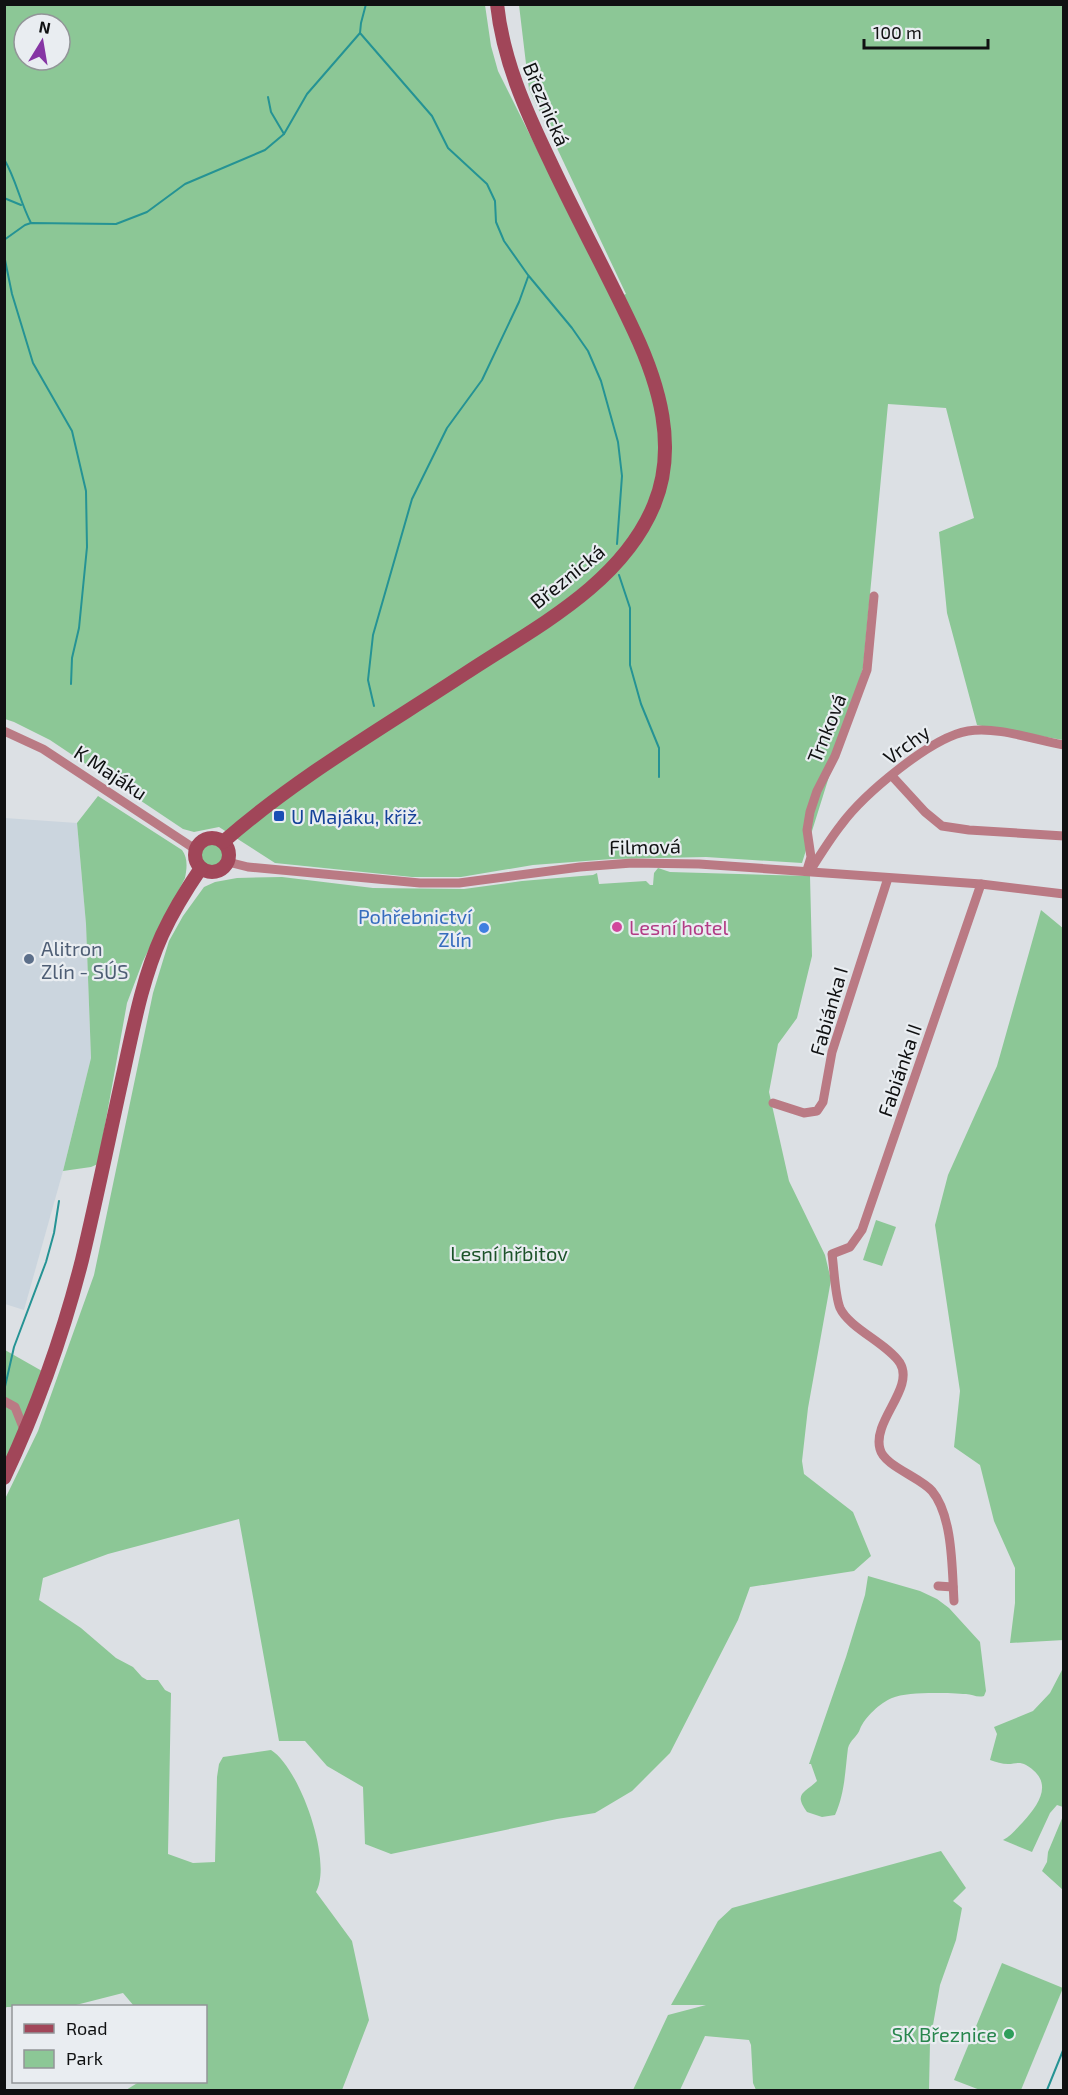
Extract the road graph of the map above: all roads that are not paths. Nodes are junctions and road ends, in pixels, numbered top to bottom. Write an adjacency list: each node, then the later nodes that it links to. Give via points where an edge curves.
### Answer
1 (497, 4): 7 (main road, Březnická, via 505,50 525,107 654,379 664,425 660,488 629,549 582,594 316,772)
2 (874, 596): 11 (street, Trnková, via 867,670 810,812)
3 (4, 731): 8 (street, K Majáku, via 43,749)
4 (1064, 745): 5 (street, Vrchy, via 1014,734 968,731 920,752)
5 (892, 776): 6 (street, via 942,826); 11 (street, Vrchy, via 842,824)
6 (1064, 836)
7 (223, 842): 8 (main road, via 208,838); 9 (main road)
8 (195, 849): 10 (main road)
9 (228, 862): 10 (main road, via 217,871); 11 (street, Filmová, via 420,883 459,883 632,863)
10 (201, 868): 17 (main road, via 171,916 149,970 79,1271)
11 (809, 871): 12 (street, Filmová)
12 (888, 878): 13 (street, Filmová); 15 (street, Fabiánka I, via 832,1052 823,1102 817,1111 804,1113)
13 (981, 884): 14 (street, Filmová); 20 (street, Fabiánka II, via 862,1230 850,1247 832,1254 841,1310 901,1365 903,1381 881,1429 880,1451 937,1498 946,1524)
14 (1064, 894)
15 (773, 1103)
16 (4, 1401): 17 (street, via 15,1407)
17 (25, 1432): 18 (main road)
18 (4, 1478)
19 (938, 1586): 20 (street)
20 (953, 1587): 21 (street)
21 (954, 1601)

